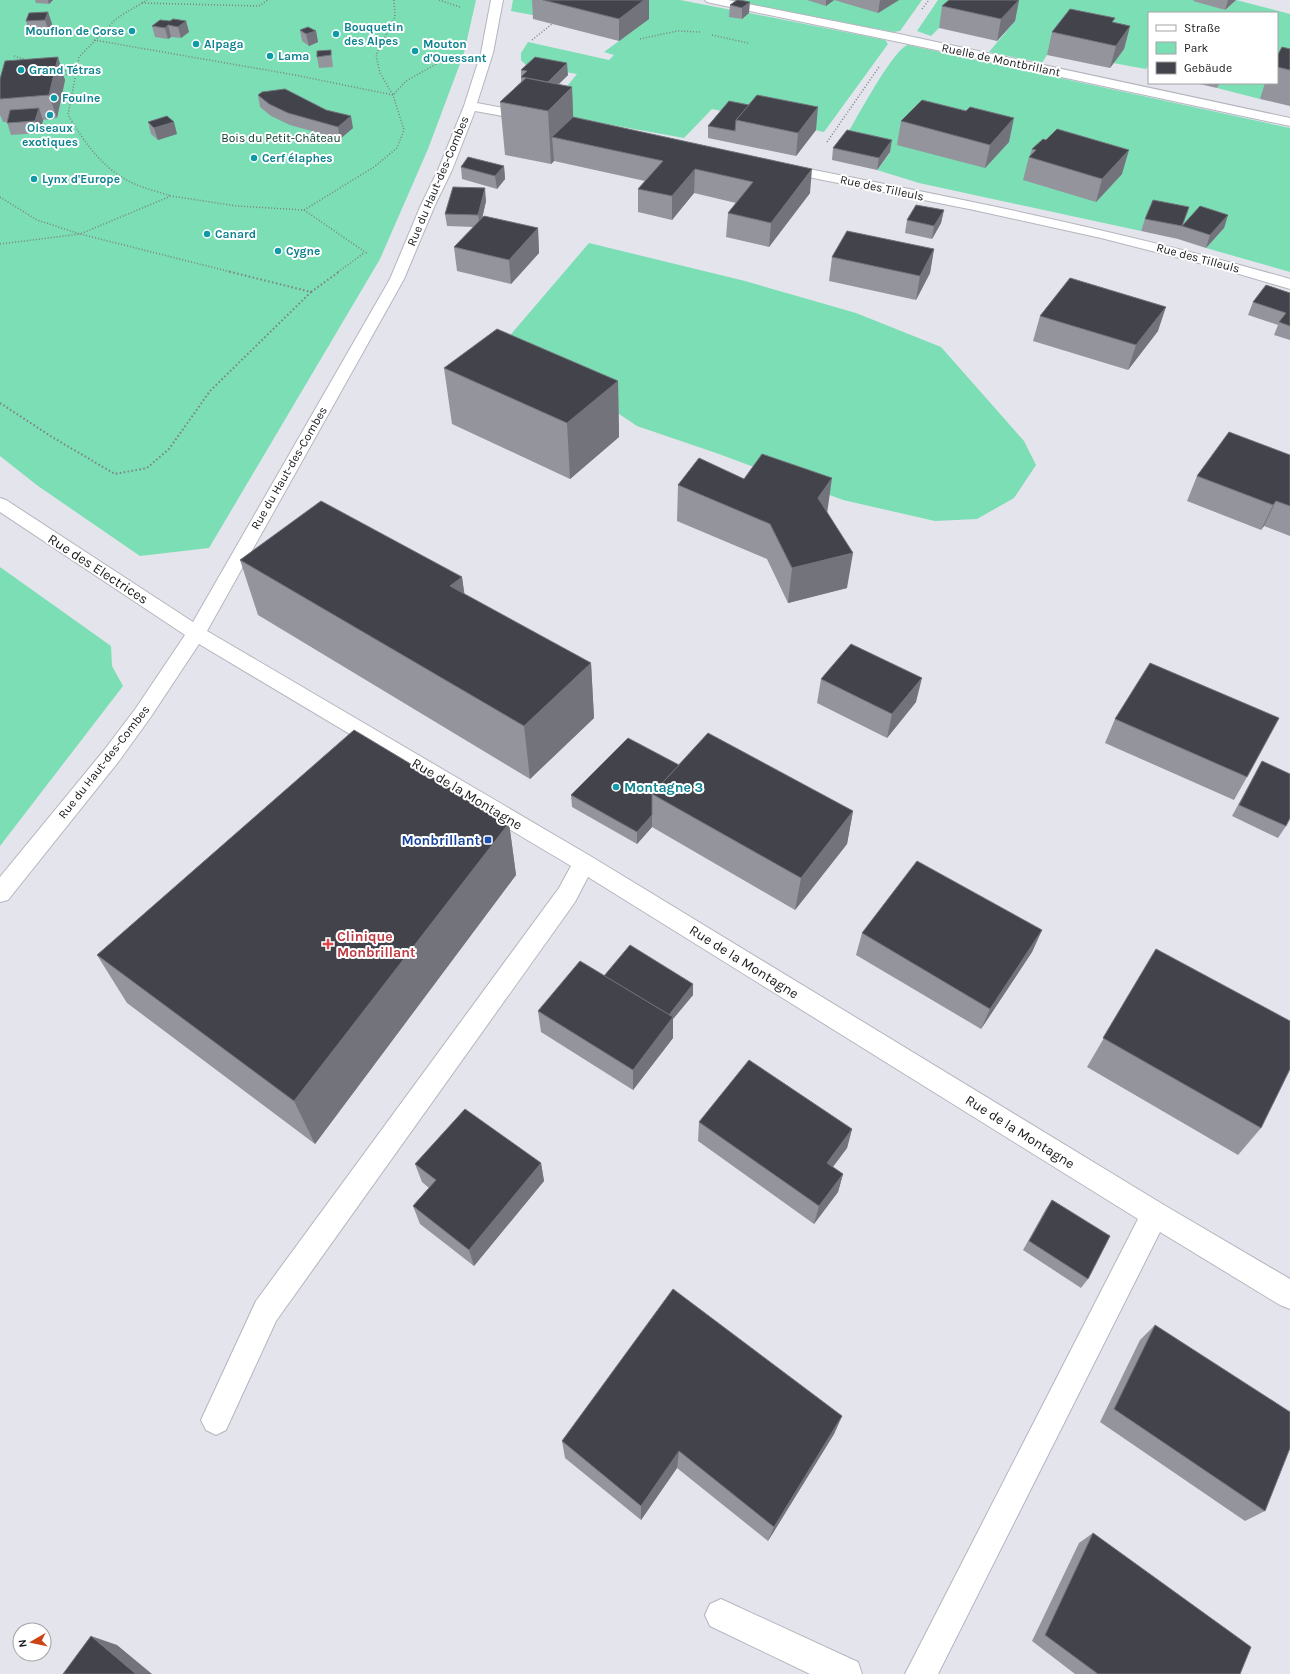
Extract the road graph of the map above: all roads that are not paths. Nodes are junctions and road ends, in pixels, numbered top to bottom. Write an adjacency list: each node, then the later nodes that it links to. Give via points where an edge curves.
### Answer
1 (497, 0): 3 (street, Rue du Haut-des-Combes, via 487,53)
2 (711, 0): 5 (street, Ruelle de Montbrillant)
3 (470, 106): 4 (street); 9 (street, Rue du Haut-des-Combes, via 397,279)
4 (543, 120)
5 (1290, 122)
6 (767, 164): 7 (street, Rue des Tilleuls, via 1056,223 1218,262)
7 (1290, 284)
8 (0, 504): 9 (street, Rue des Electrices)
9 (196, 633): 10 (street, Rue de la Montagne); 11 (street, Rue du Haut-des-Combes, via 112,755)
10 (584, 863): 12 (street, Rue de la Montagne); 14 (street, via 568,895 266,1311)
11 (0, 893)
12 (1155, 1214): 13 (street, Rue de la Montagne); 17 (street)
13 (1290, 1295)
14 (216, 1420)
15 (721, 1615): 16 (street)
16 (846, 1674)
17 (921, 1674)

